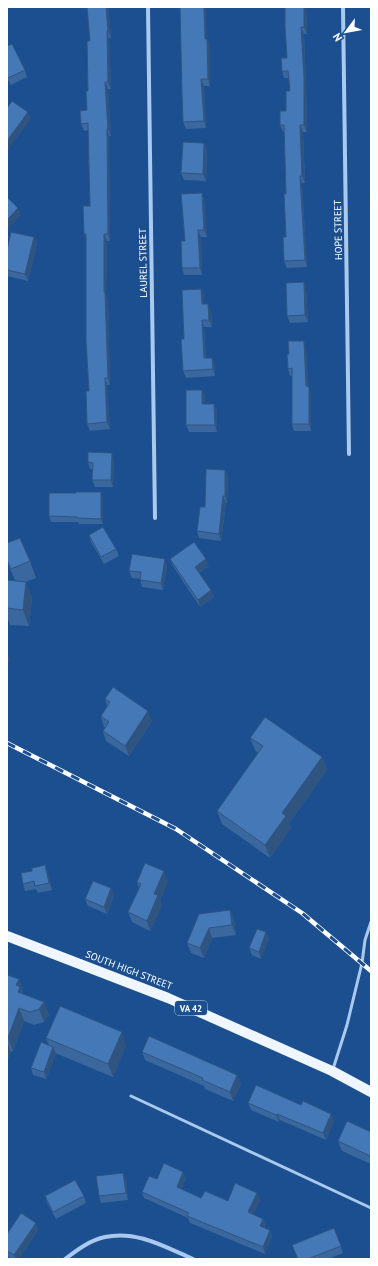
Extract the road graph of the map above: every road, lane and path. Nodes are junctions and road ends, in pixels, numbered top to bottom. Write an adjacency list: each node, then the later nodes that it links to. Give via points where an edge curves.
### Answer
1 (148, 7): 4 (street, LAUREL STREET)
2 (343, 7): 3 (street, HOPE STREET)
3 (349, 454)
4 (155, 518)
5 (371, 922): 7 (lane, via 347,1025)
6 (7, 936): 7 (main road, SOUTH HIGH STREET / VA 42, via 168,998)
7 (332, 1071): 8 (main road, SOUTH HIGH STREET / VA 42)
8 (371, 1092)
9 (131, 1096): 10 (lane)
10 (371, 1208)
11 (65, 1259): 12 (street, via 82,1247 104,1237 127,1235 152,1241)
12 (193, 1259)

